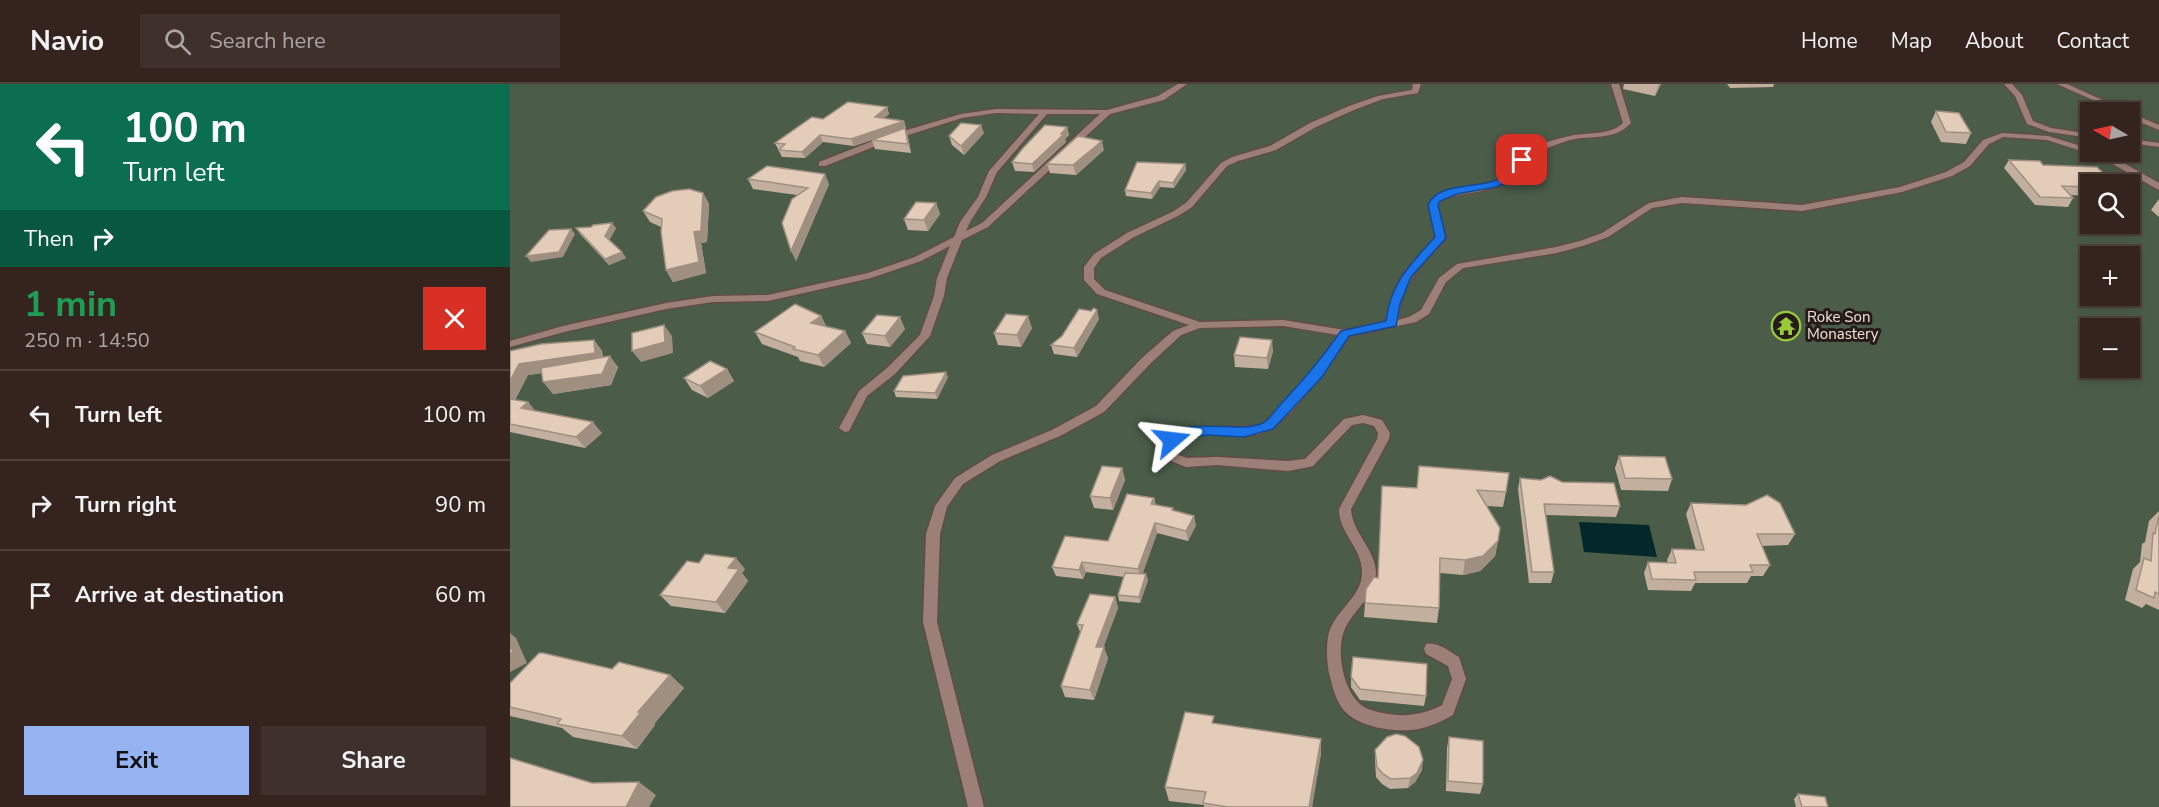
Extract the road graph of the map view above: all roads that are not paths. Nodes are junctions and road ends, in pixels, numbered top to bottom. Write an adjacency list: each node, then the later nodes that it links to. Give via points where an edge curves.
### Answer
1 (1183, 84): 7 (street, via 1161,98)
2 (1417, 84): 18 (street, via 1409,94 1372,100 1267,151 1230,161 1218,168 1184,209 1122,237 1091,264 1088,276 1092,286 1101,292)
3 (1615, 84): 17 (street, via 1625,126 1567,138 1517,162 1504,180 1496,184 1454,191 1436,199 1433,205 1441,238 1406,276 1394,304)
4 (2008, 84): 11 (street, via 2018,95 2030,122 2038,128)
5 (2061, 84): 6 (street)
6 (2102, 102)
7 (1107, 112): 8 (street); 16 (street, via 985,225)
8 (1044, 113): 14 (street, via 996,111 961,116); 16 (street, via 993,171)
9 (2140, 119): 10 (street)
10 (2159, 128)
11 (2080, 134)
12 (2140, 142): 13 (street)
13 (2159, 145)
14 (822, 164)
15 (2159, 187): 17 (street, via 2103,155 2048,138 2002,135 1986,142 1967,164 1949,174 1902,189 1802,208 1682,200 1649,206 1612,231 1583,243 1460,267 1442,280 1425,312 1413,320)
16 (956, 240): 20 (street, via 918,259 871,275 768,298 713,299 666,306); 21 (street, via 925,336 863,394)
17 (1392, 324): 19 (street)
18 (1199, 325): 19 (street, via 1283,323); 23 (street, via 1177,333 1100,409 996,458 959,481 941,506 933,534 930,622)
19 (1345, 333): 22 (street, via 1317,374 1269,426 1244,432 1185,433 1172,440 1168,449 1170,456 1186,463 1288,466 1309,463 1348,422 1362,419 1378,423 1383,439 1345,509 1345,519 1370,572 1367,585 1337,630 1334,646 1345,699 1353,709 1369,717 1394,723 1428,721 1448,710 1460,679 1454,662)
20 (510, 344)
21 (845, 428)
22 (1431, 649)
23 (976, 807)

